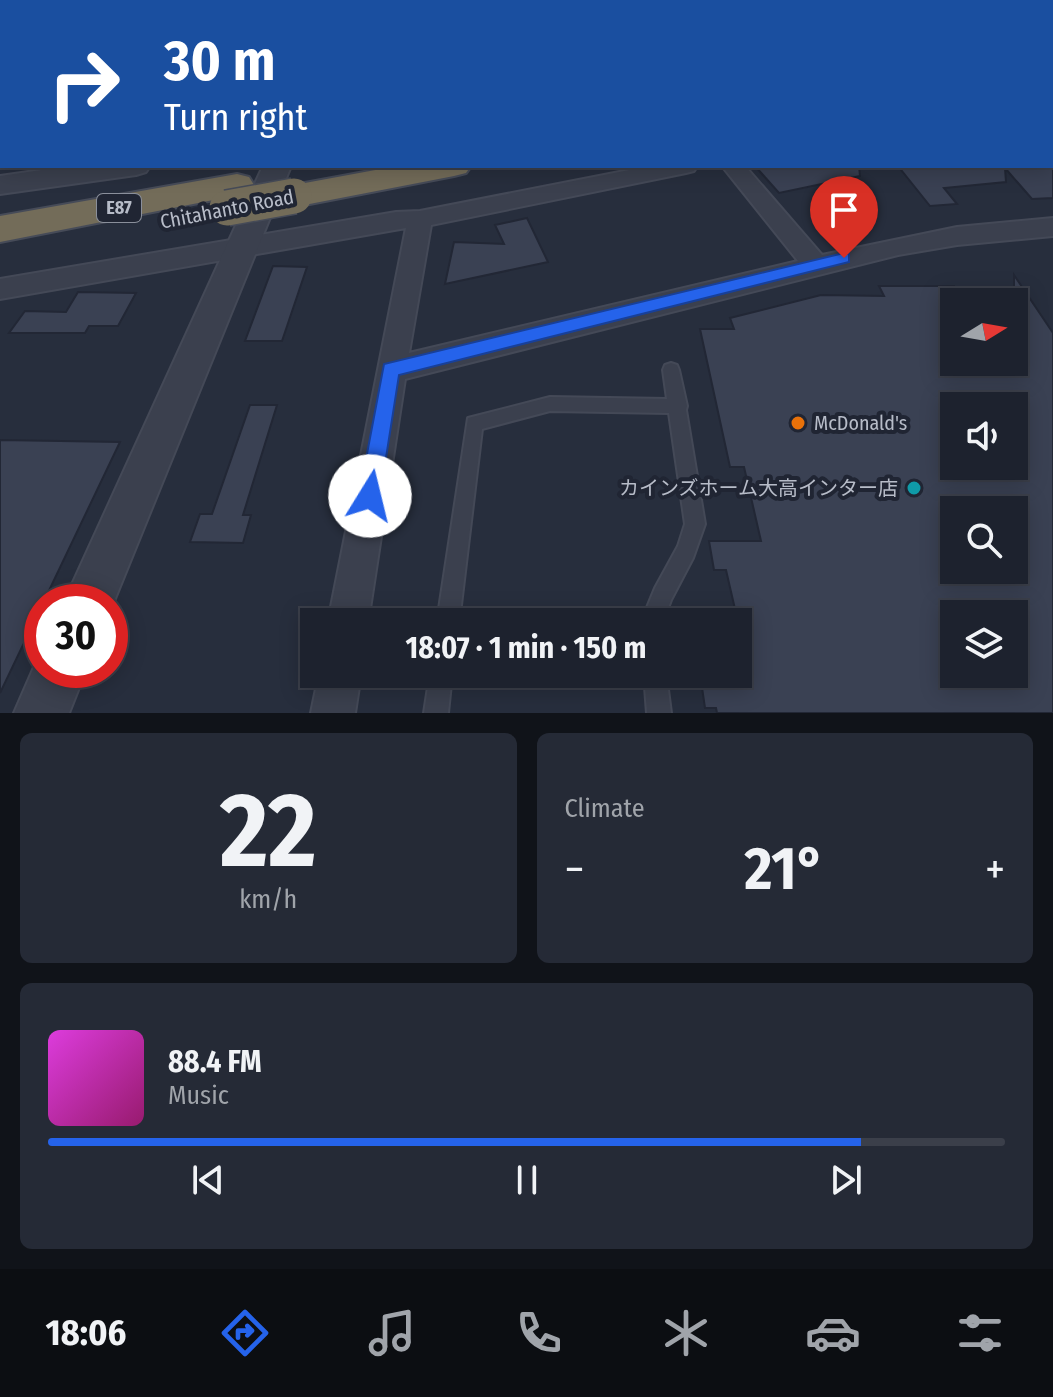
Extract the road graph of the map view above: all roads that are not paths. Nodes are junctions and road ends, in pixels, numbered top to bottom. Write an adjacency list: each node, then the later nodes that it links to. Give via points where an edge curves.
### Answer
1 (122, 168): 7 (street)
2 (334, 168): 6 (highway, Chitahanto Road / E87)
3 (414, 168): 6 (highway, Chitahanto Road / E87)
4 (676, 168): 9 (street)
5 (735, 168): 14 (street)
6 (296, 174): 8 (highway, Chitahanto Road / E87, bridge); 12 (street)
7 (0, 185)
8 (232, 197): 10 (highway, Chitahanto Road / E87); 13 (highway, Chitahanto Road / E87)
9 (420, 219): 12 (street); 17 (street)
10 (0, 229)
11 (1048, 234): 14 (street, via 957,236)
12 (244, 247): 15 (street); 20 (street)
13 (0, 252)
14 (816, 265): 17 (street)
15 (10, 288): 16 (street)
16 (0, 316)
17 (391, 370): 21 (street)
18 (671, 370): 19 (lane)
19 (679, 406): 22 (lane, via 550,404 474,423); 23 (lane, via 695,524)
20 (97, 584)
21 (350, 608)
22 (450, 608)
23 (657, 608)
24 (52, 688): 28 (street)
25 (337, 688): 29 (street)
26 (439, 688): 30 (lane)
27 (656, 688): 31 (lane)
28 (41, 713)
29 (333, 713)
30 (436, 713)
31 (659, 713)

